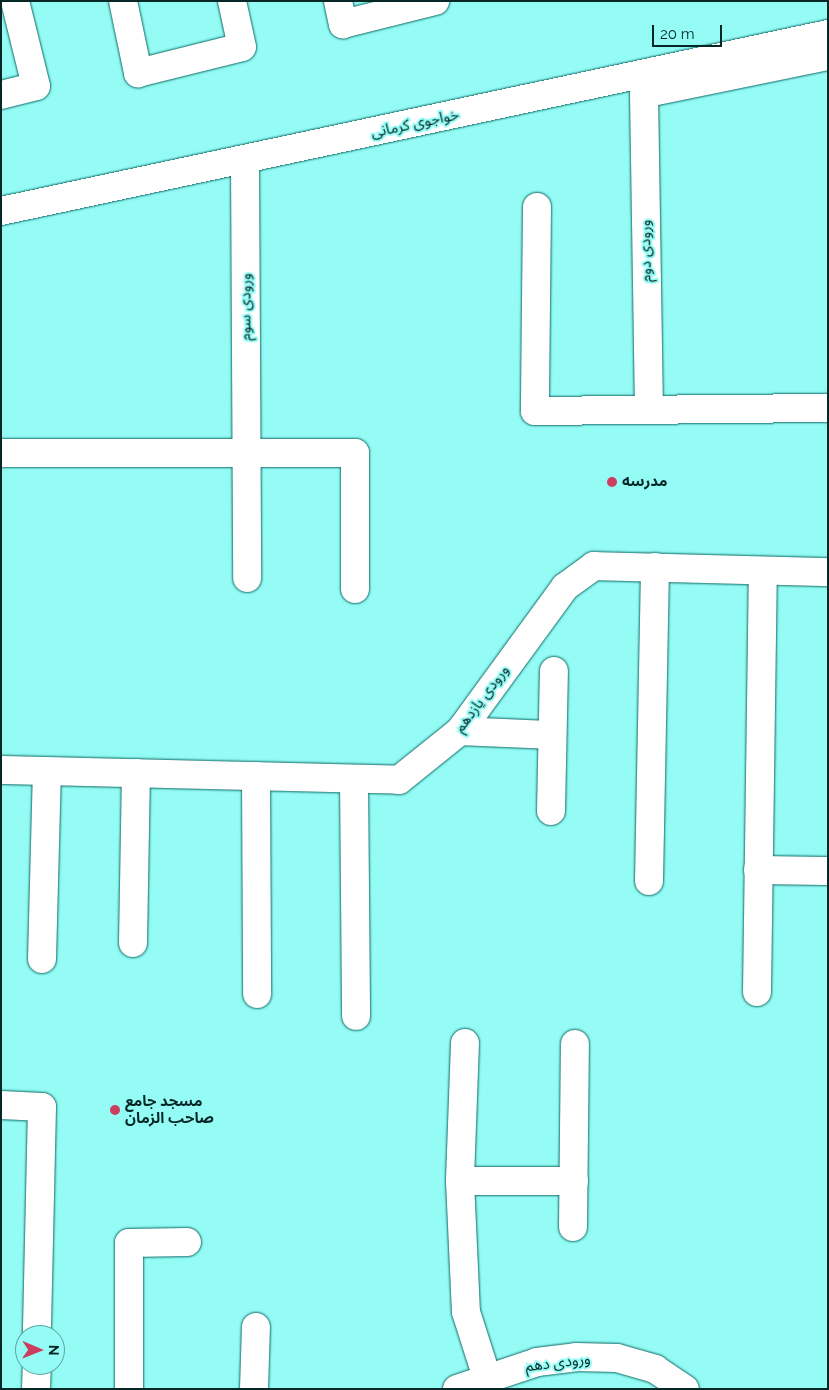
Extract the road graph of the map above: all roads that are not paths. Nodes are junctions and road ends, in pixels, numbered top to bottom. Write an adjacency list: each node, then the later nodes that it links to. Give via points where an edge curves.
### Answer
1 (15, 1): 9 (street, via 36,86)
2 (123, 1): 3 (street, via 138,73 242,48)
3 (232, 1)
4 (338, 1): 5 (street, via 343,24)
5 (435, 1)
6 (828, 34): 10 (street, خواجوی کرمانی)
7 (828, 56): 8 (street, خواجوی کرمانی)
8 (644, 93): 10 (street, خواجوی کرمانی); 14 (street, ورودی دوم)
9 (1, 95)
10 (245, 168): 12 (street, خواجوی کرمانی); 13 (street, خواجوی کرمانی); 17 (street, ورودی سوم)
11 (537, 207): 14 (street, via 535,411)
12 (1, 211)
13 (1, 226)
14 (649, 408): 15 (street)
15 (828, 408)
16 (1, 453): 17 (street)
17 (246, 453): 21 (street, ورودی سوم); 22 (street, via 355,453)
18 (654, 568): 19 (street, ورودی یازدهم); 24 (street, ورودی یازدهم, via 594,566 565,587); 34 (street)
19 (762, 571): 20 (street, ورودی یازدهم); 32 (street)
20 (828, 572)
21 (247, 578)
22 (355, 589)
23 (554, 671): 25 (street)
24 (460, 731): 25 (street); 30 (street, ورودی یازدهم, via 399,780)
25 (552, 735): 31 (street)
26 (1, 770): 27 (street, ورودی یازدهم)
27 (47, 771): 28 (street, ورودی یازدهم); 36 (street)
28 (136, 773): 29 (street, ورودی یازدهم); 35 (street)
29 (256, 776): 30 (street, ورودی یازدهم); 38 (street)
30 (354, 779): 39 (street)
31 (551, 811)
32 (758, 870): 33 (street); 37 (street)
33 (828, 871)
34 (649, 881)
35 (133, 943)
36 (42, 959)
37 (757, 992)
38 (256, 994)
39 (356, 1016)
40 (465, 1044): 43 (street)
41 (575, 1044): 44 (street)
42 (1, 1105): 47 (street, via 42,1107)
43 (460, 1181): 44 (street); 50 (street, via 466,1312)
44 (574, 1181): 45 (street)
45 (573, 1227)
46 (187, 1242): 52 (street, via 129,1243)
47 (37, 1325)
48 (256, 1327): 53 (street)
49 (37, 1375): 51 (street)
50 (487, 1378): 54 (street, ورودی دهم); 55 (street, ورودی دهم, via 537,1362 576,1357 617,1358 655,1370)
51 (36, 1389)
52 (129, 1389)
53 (254, 1389)
54 (457, 1389)
55 (685, 1389)

